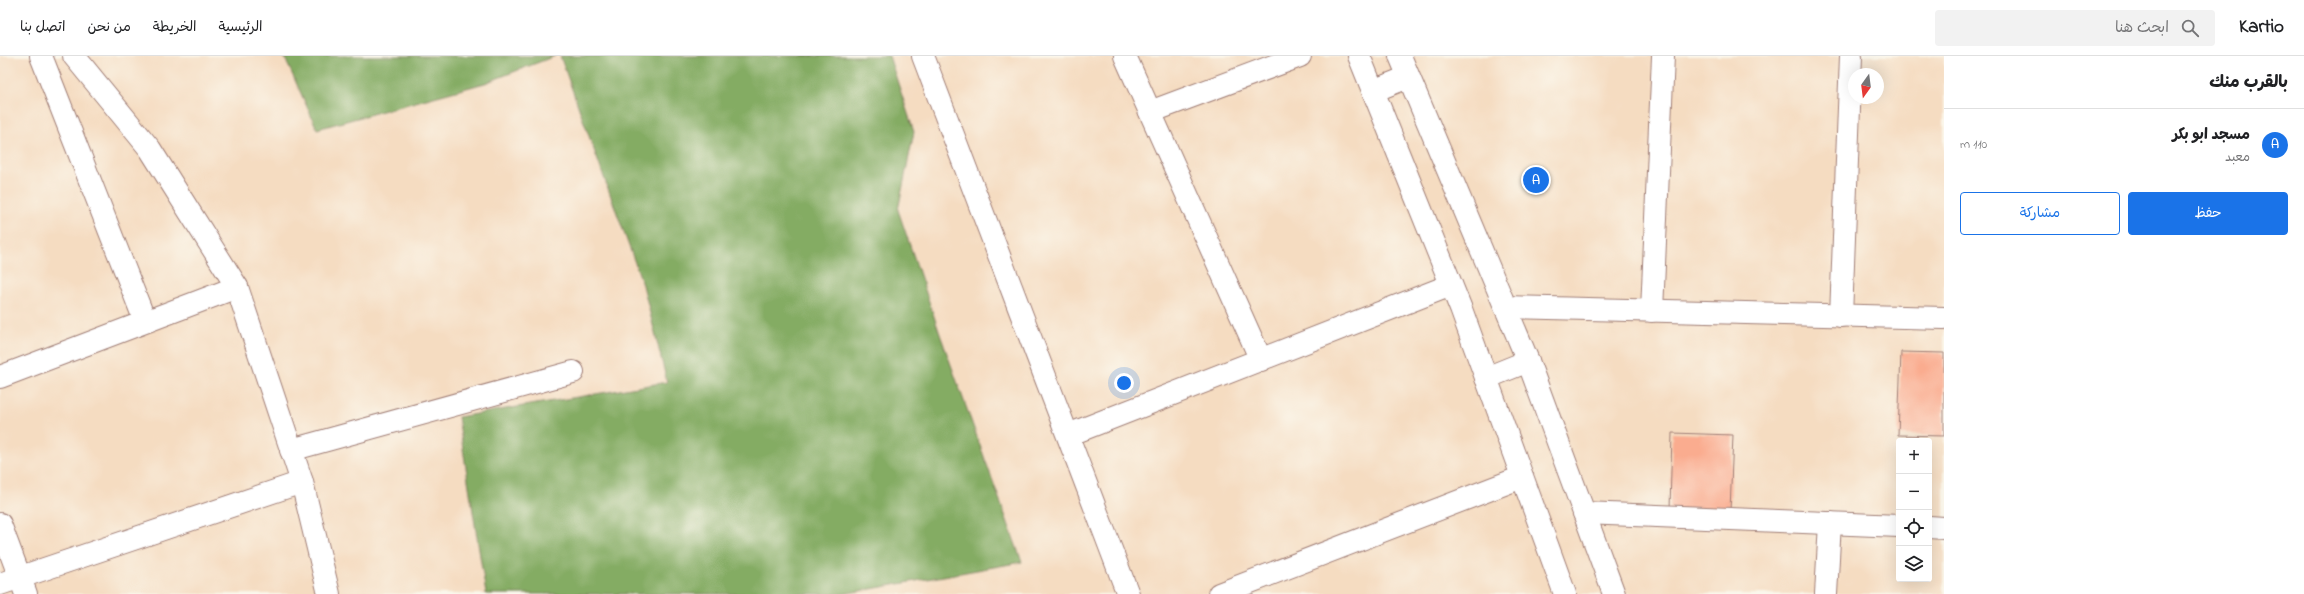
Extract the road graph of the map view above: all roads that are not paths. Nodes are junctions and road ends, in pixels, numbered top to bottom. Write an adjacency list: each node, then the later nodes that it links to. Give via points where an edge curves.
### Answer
1 (40, 56): 19 (street)
2 (74, 56): 14 (street, via 150,149)
3 (923, 56): 25 (street)
4 (1125, 56): 12 (street)
5 (1300, 56): 12 (street)
6 (1358, 56): 11 (street)
7 (1400, 56): 10 (street)
8 (1663, 56): 16 (street)
9 (1851, 56): 17 (street)
10 (1408, 77): 11 (street); 15 (street)
11 (1373, 91): 13 (street)
12 (1150, 112): 20 (street)
13 (1451, 286): 20 (street); 24 (street)
14 (237, 287): 19 (street); 26 (street)
15 (1505, 307): 16 (street); 21 (street)
16 (1652, 311): 17 (street)
17 (1842, 316): 18 (street)
18 (1944, 318)
19 (145, 321): 23 (street)
20 (1261, 360): 25 (street)
21 (1528, 361): 24 (street); 29 (street)
22 (573, 372): 26 (street)
23 (0, 377)
24 (1486, 378): 27 (street)
25 (1068, 435): 37 (street)
26 (291, 450): 28 (street)
27 (1522, 478): 38 (street); 39 (street)
28 (302, 482): 35 (street); 36 (street)
29 (1584, 513): 30 (street); 40 (street)
30 (1830, 523): 32 (street); 41 (street)
31 (0, 524): 35 (street)
32 (1896, 526)
33 (1932, 527): 34 (street)
34 (1944, 528)
35 (15, 585)
36 (329, 594)
37 (1128, 594)
38 (1219, 594)
39 (1565, 594)
40 (1614, 594)
41 (1826, 594)

